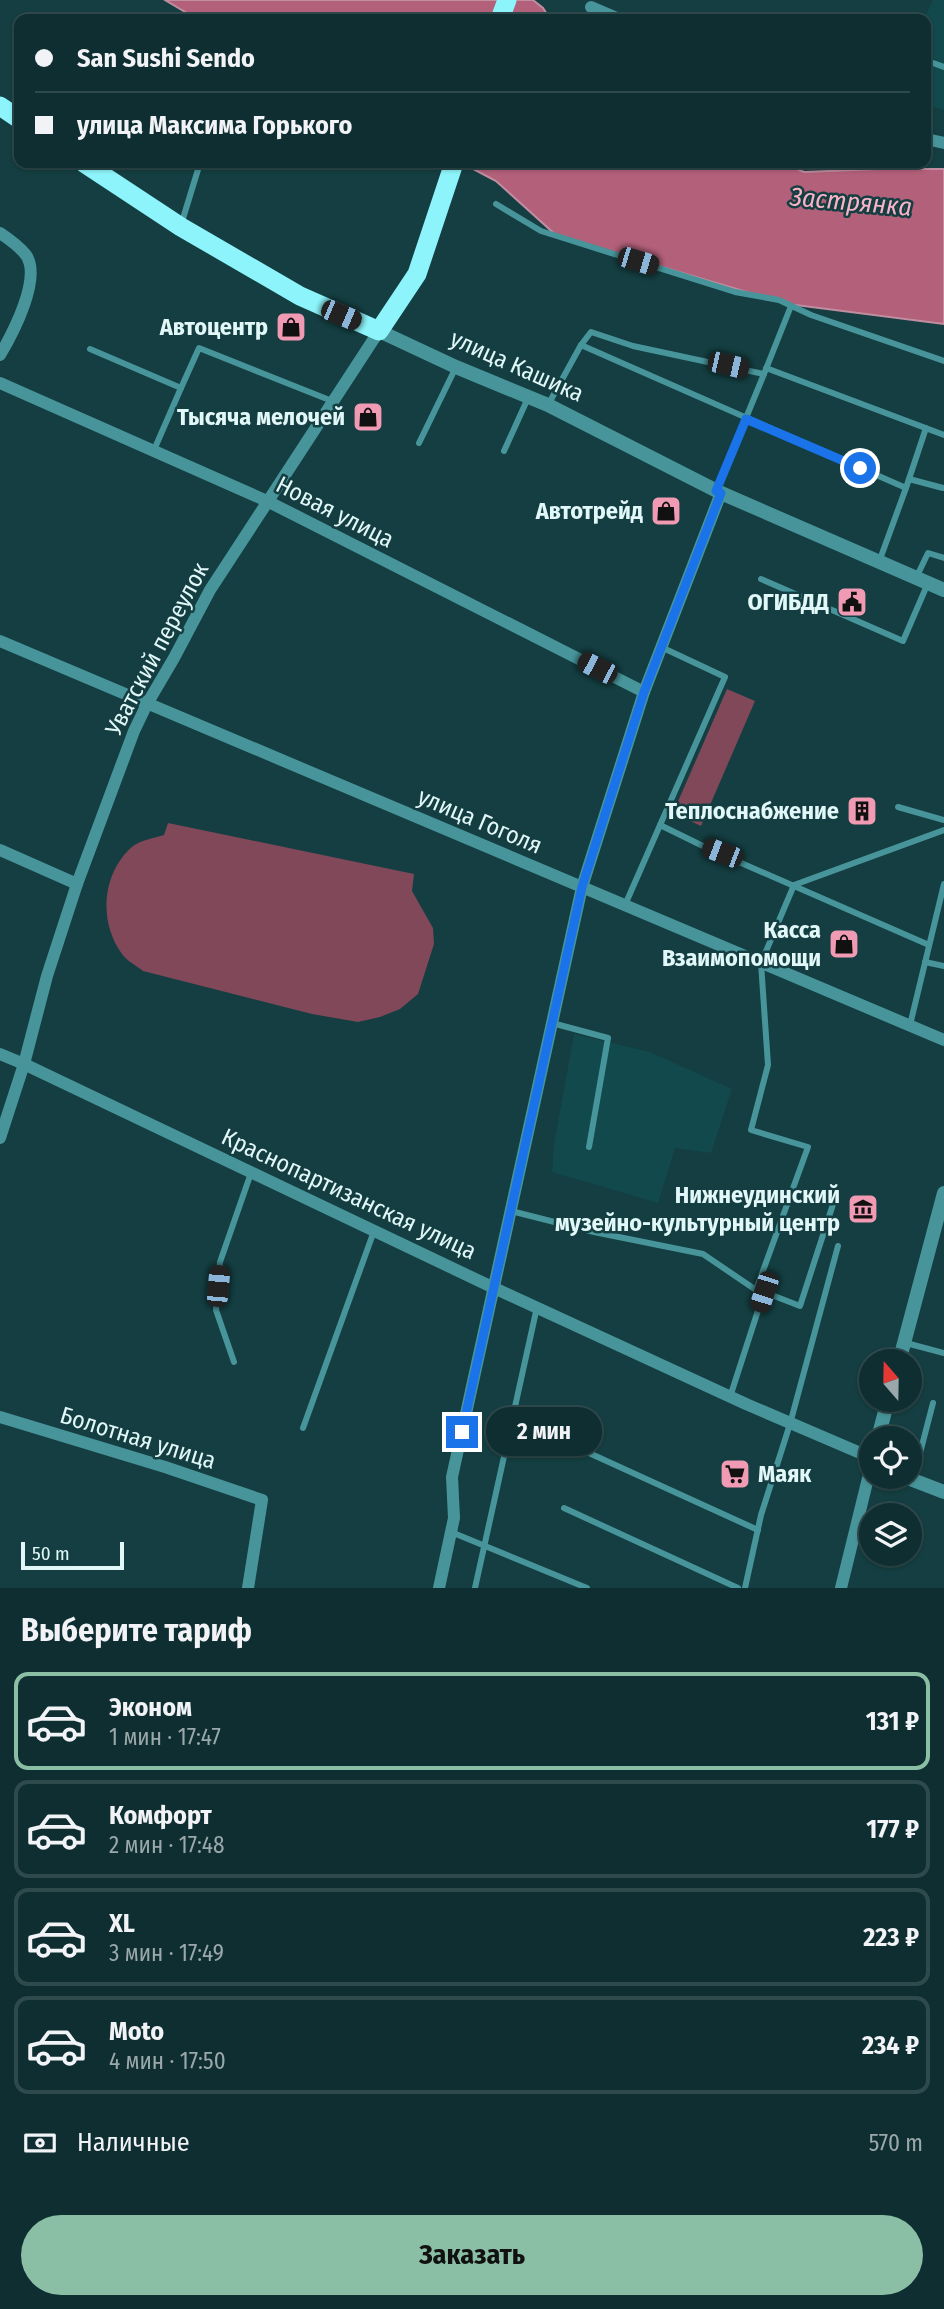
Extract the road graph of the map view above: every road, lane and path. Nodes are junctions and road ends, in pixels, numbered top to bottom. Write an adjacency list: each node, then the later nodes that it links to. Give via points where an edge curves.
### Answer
1 (591, 7): 2 (street)
2 (607, 14)
3 (933, 63): 4 (lane)
4 (944, 66)
5 (92, 168): 9 (highway, улица Кашика)
6 (199, 168): 9 (lane)
7 (452, 168): 12 (highway, via 417,274)
8 (496, 204): 11 (lane, via 541,231)
9 (181, 227): 12 (highway, улица Кашика, via 300,296)
10 (0, 233): 15 (street, via 27,256 30,267 27,296)
11 (791, 306): 16 (lane); 18 (lane)
12 (379, 331): 17 (street, улица Кашика); 22 (street, Уватский переулок)
13 (580, 345): 18 (lane, via 591,332 633,346); 23 (lane); 24 (lane)
14 (90, 349): 20 (lane)
15 (0, 355)
16 (944, 361)
17 (456, 367): 21 (street, улица Кашика); 27 (lane)
18 (765, 371): 24 (lane); 25 (lane)
19 (0, 383): 28 (street, Новая улица)
20 (181, 388): 22 (lane, via 199,348); 28 (lane)
21 (529, 397): 23 (street, улица Кашика); 29 (lane)
22 (332, 401): 34 (street, Уватский переулок)
23 (548, 405): 33 (street, улица Кашика)
24 (746, 419): 31 (lane); 33 (lane)
25 (926, 428): 26 (lane); 30 (lane)
26 (944, 435)
27 (419, 443)
28 (154, 450): 34 (street, Новая улица)
29 (505, 451)
30 (909, 479): 31 (lane); 32 (lane)
31 (906, 488): 36 (lane)
32 (943, 488)
33 (718, 492): 36 (street, улица Кашика); 41 (street)
34 (267, 501): 42 (street, Новая улица); 43 (street, Уватский переулок, via 210,590)
35 (944, 558): 38 (lane, via 928,553)
36 (878, 562): 38 (street, улица Кашика)
37 (761, 579): 38 (lane, via 904,640)
38 (922, 581): 39 (street, улица Кашика)
39 (944, 590)
40 (0, 641): 43 (street, улица Гоголя)
41 (661, 647): 42 (street); 46 (lane, via 725,677)
42 (644, 692): 52 (street)
43 (147, 704): 49 (street, Уватский переулок); 52 (street, улица Гоголя)
44 (898, 807): 45 (lane)
45 (944, 820)
46 (660, 825): 51 (lane); 53 (lane)
47 (944, 830): 51 (lane)
48 (0, 850): 49 (street)
49 (77, 884): 62 (street, Уватский переулок)
50 (944, 884): 54 (lane)
51 (794, 885): 54 (lane); 56 (lane)
52 (582, 887): 53 (street, улица Гоголя); 58 (street)
53 (625, 905): 56 (street, улица Гоголя)
54 (929, 945): 55 (lane)
55 (925, 962): 57 (lane); 59 (lane)
56 (761, 963): 59 (street, улица Гоголя); 72 (lane, via 768,1065 751,1130 808,1147)
57 (944, 966)
58 (552, 1023): 64 (lane, via 608,1038); 68 (street)
59 (910, 1026): 60 (street, улица Гоголя)
60 (944, 1041)
61 (0, 1054): 62 (street, Краснопартизанская улица)
62 (24, 1064): 63 (street, Уватский переулок); 65 (street, Краснопартизанская улица)
63 (0, 1138)
64 (589, 1147)
65 (251, 1173): 69 (street, Краснопартизанская улица); 77 (lane, via 220,1262 216,1310)
66 (837, 1192): 72 (lane, via 800,1306)
67 (944, 1193): 74 (street)
68 (509, 1211): 71 (street); 72 (lane, via 704,1254)
69 (374, 1231): 71 (street, Краснопартизанская улица); 82 (lane)
70 (838, 1246): 81 (lane)
71 (492, 1287): 73 (street, Краснопартизанская улица); 91 (street, via 452,1477)
72 (760, 1291): 78 (lane)
73 (537, 1307): 78 (street, Краснопартизанская улица); 92 (lane)
74 (904, 1343): 75 (street); 76 (lane)
75 (902, 1349)
76 (944, 1353)
77 (234, 1362)
78 (730, 1397): 81 (street, Краснопартизанская улица)
79 (933, 1403): 83 (lane)
80 (0, 1417): 93 (street, Болотная улица, via 262,1500)
81 (790, 1423): 85 (street, Краснопартизанская улица); 90 (lane)
82 (303, 1428)
83 (922, 1438)
84 (589, 1453): 90 (lane)
85 (859, 1454)
86 (922, 1484): 88 (street)
87 (865, 1489): 99 (street)
88 (944, 1492)
89 (564, 1508): 97 (lane)
90 (758, 1530): 98 (lane)
91 (451, 1532): 92 (lane); 94 (street)
92 (484, 1544): 95 (lane); 96 (lane)
93 (248, 1588)
94 (439, 1588)
95 (475, 1588)
96 (587, 1588)
97 (738, 1588)
98 (745, 1588)
99 (841, 1588)

